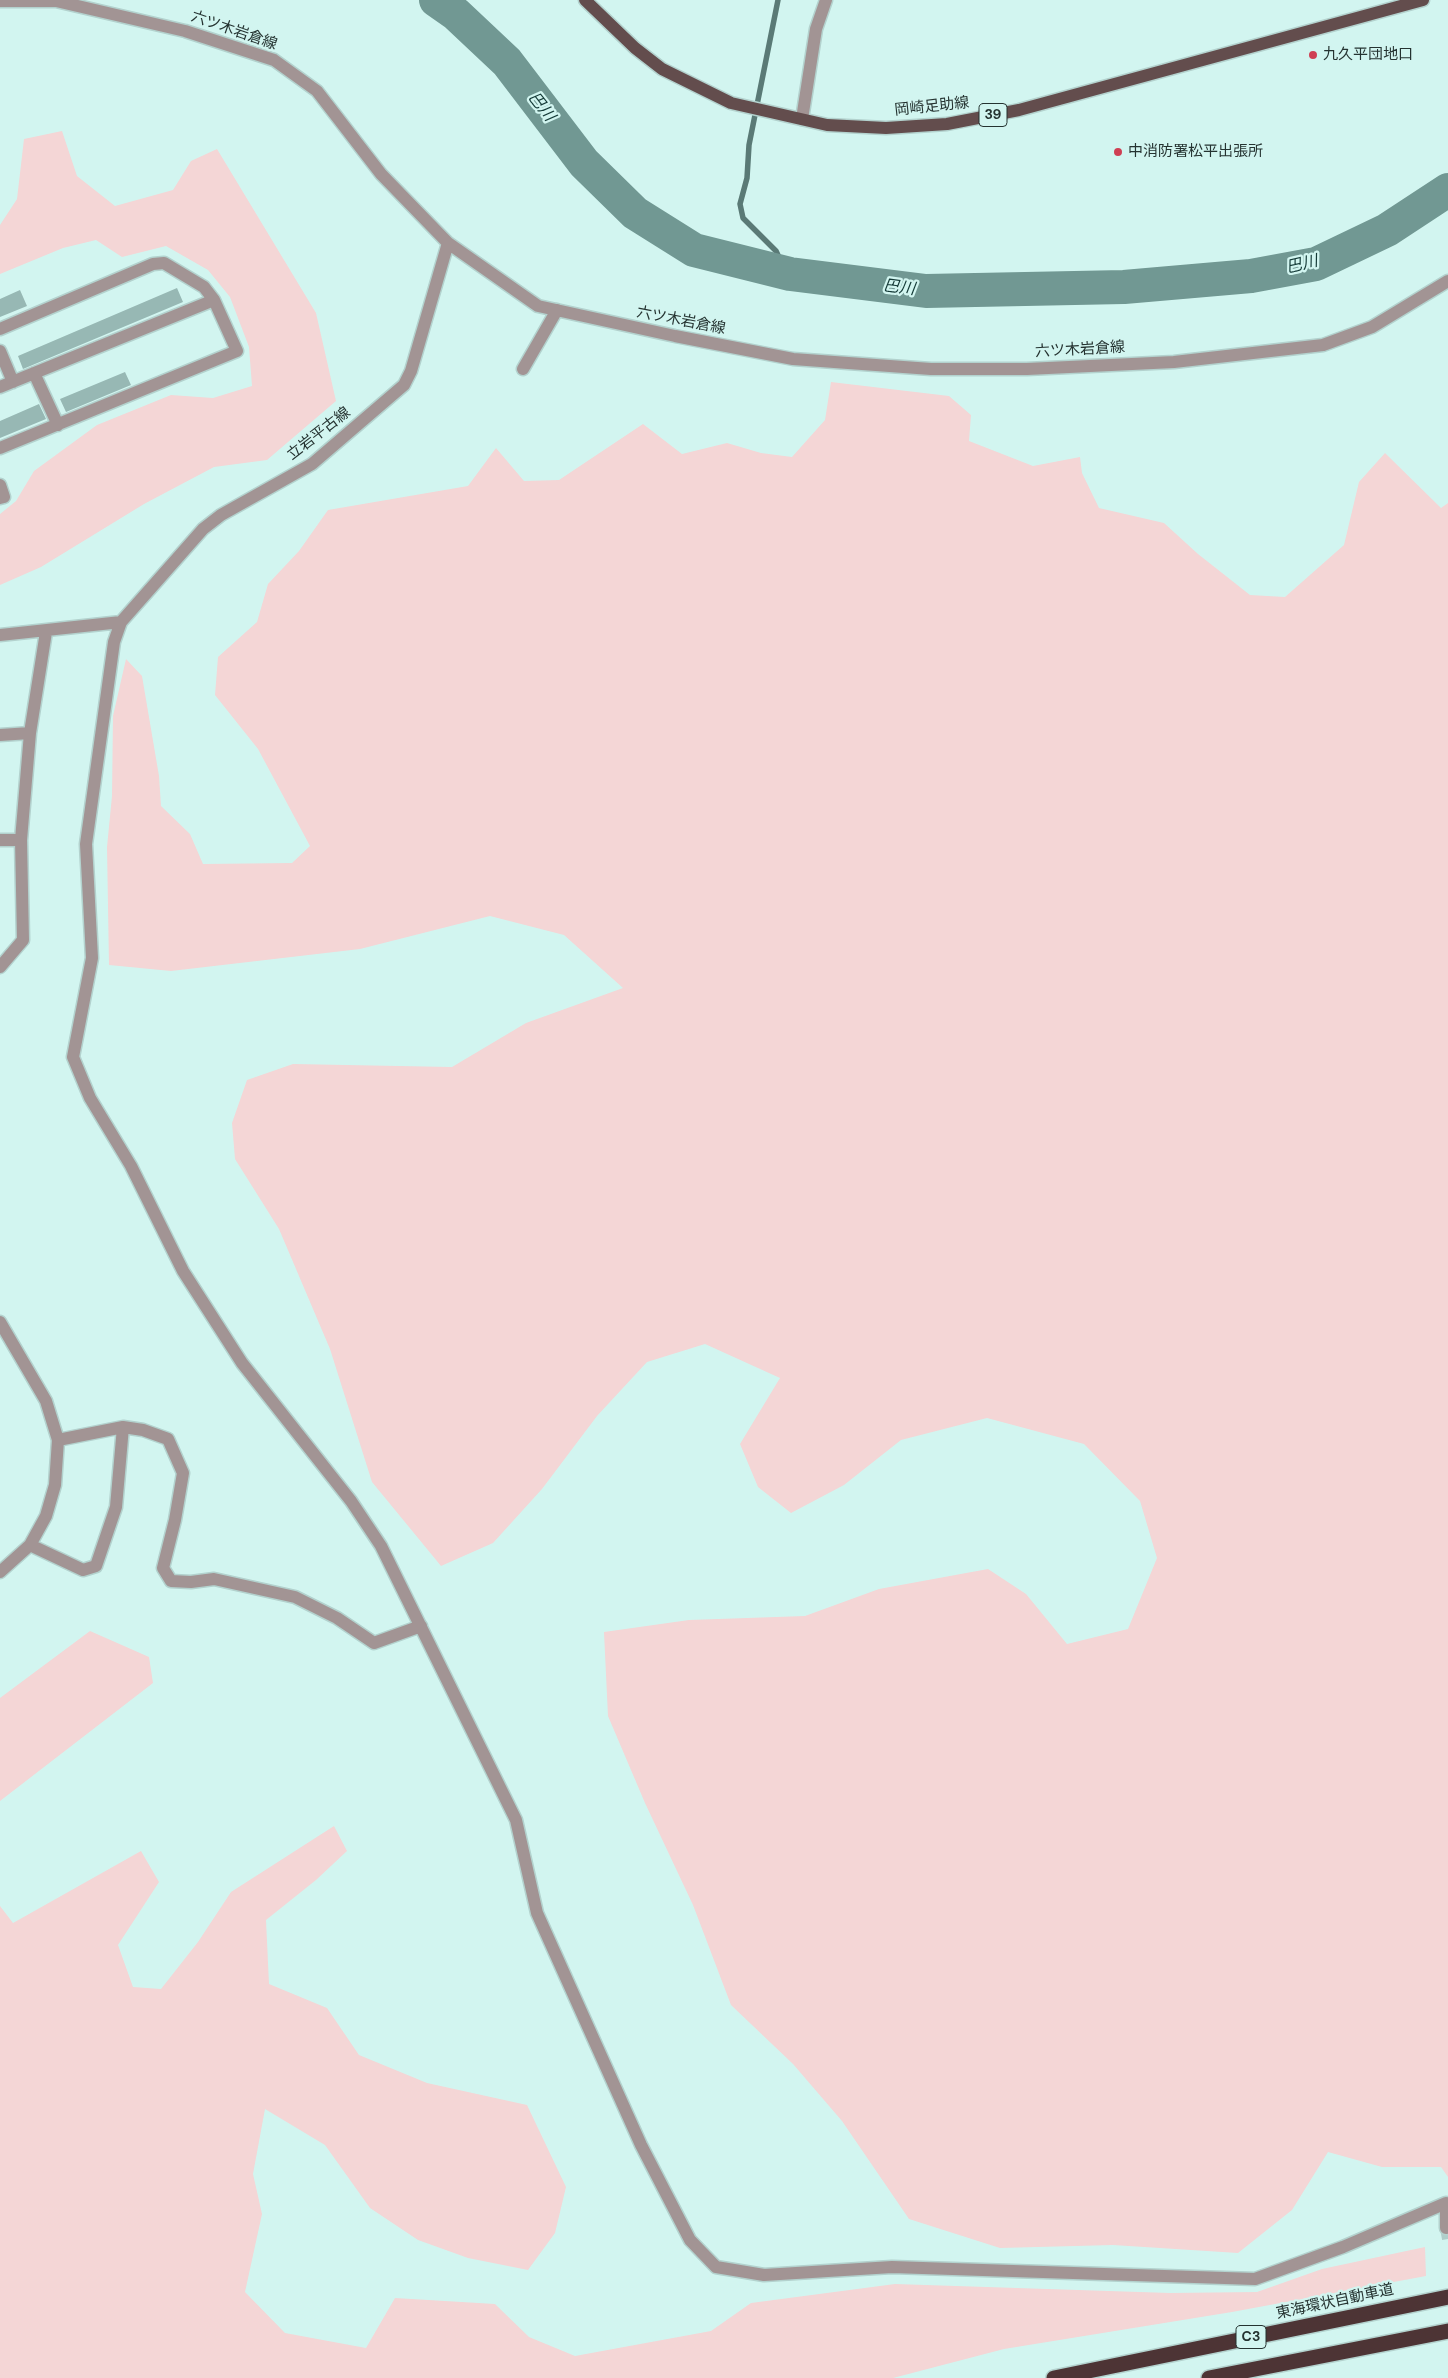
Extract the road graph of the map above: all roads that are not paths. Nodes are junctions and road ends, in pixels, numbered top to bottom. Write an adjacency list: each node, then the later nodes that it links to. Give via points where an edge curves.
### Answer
1 (585, 0): 5 (main road, 岡崎足助線 / 39, via 662,69 731,103)
2 (826, 0): 5 (street, via 816,29)
3 (1423, 0): 5 (main road, 岡崎足助線 / 39, via 1010,112 947,124 886,128 827,125)
4 (0, 1): 6 (street, 六ツ木岩倉線, via 56,1 185,31 274,60 317,90 381,174)
5 (802, 119)
6 (448, 243): 9 (street, 六ツ木岩倉線, via 538,306); 20 (street, 立岩平古線, via 411,371 404,385 312,464 221,514 203,529)
7 (1448, 281): 9 (street, 六ツ木岩倉線, via 1372,327 1323,345 1174,362 1027,369 931,369 793,359)
8 (214, 300): 10 (street, via 204,287 164,264 153,264); 13 (street); 16 (street, via 237,351)
9 (557, 310): 12 (street)
10 (0, 329)
11 (0, 351): 14 (street)
12 (523, 369)
13 (34, 373): 14 (street); 16 (street)
14 (13, 382): 15 (street)
15 (0, 387)
16 (58, 425): 17 (street)
17 (0, 448)
18 (0, 486): 19 (street, via 4,496)
19 (0, 498)
20 (121, 622): 21 (street); 33 (street, via 114,642 86,844 92,958 73,1057 90,1098 131,1166 183,1271 242,1363 351,1501 381,1546)
21 (46, 632): 22 (street); 23 (street)
22 (0, 635)
23 (30, 733): 24 (street); 26 (street)
24 (0, 736)
25 (0, 840): 26 (street)
26 (21, 840): 27 (street, via 23,940)
27 (0, 966)
28 (0, 1322): 30 (street, via 46,1401)
29 (123, 1427): 30 (street); 31 (street, via 116,1507 96,1566 83,1570); 33 (street, via 168,1439 182,1465 184,1473 163,1568 171,1580 214,1579 295,1597 374,1642)
30 (58, 1440): 31 (street, via 55,1484 46,1516)
31 (30, 1544): 32 (street)
32 (0, 1572)
33 (421, 1626): 34 (street, via 516,1820 537,1913 641,2145 690,2240 716,2267 764,2275 892,2267 1255,2279 1343,2247 1446,2203)
34 (1446, 2228)
35 (1448, 2297): 37 (highway, 東海環状自動車道 / C3)
36 (1448, 2331): 38 (highway, C3)
37 (1054, 2378)
38 (1209, 2378)

